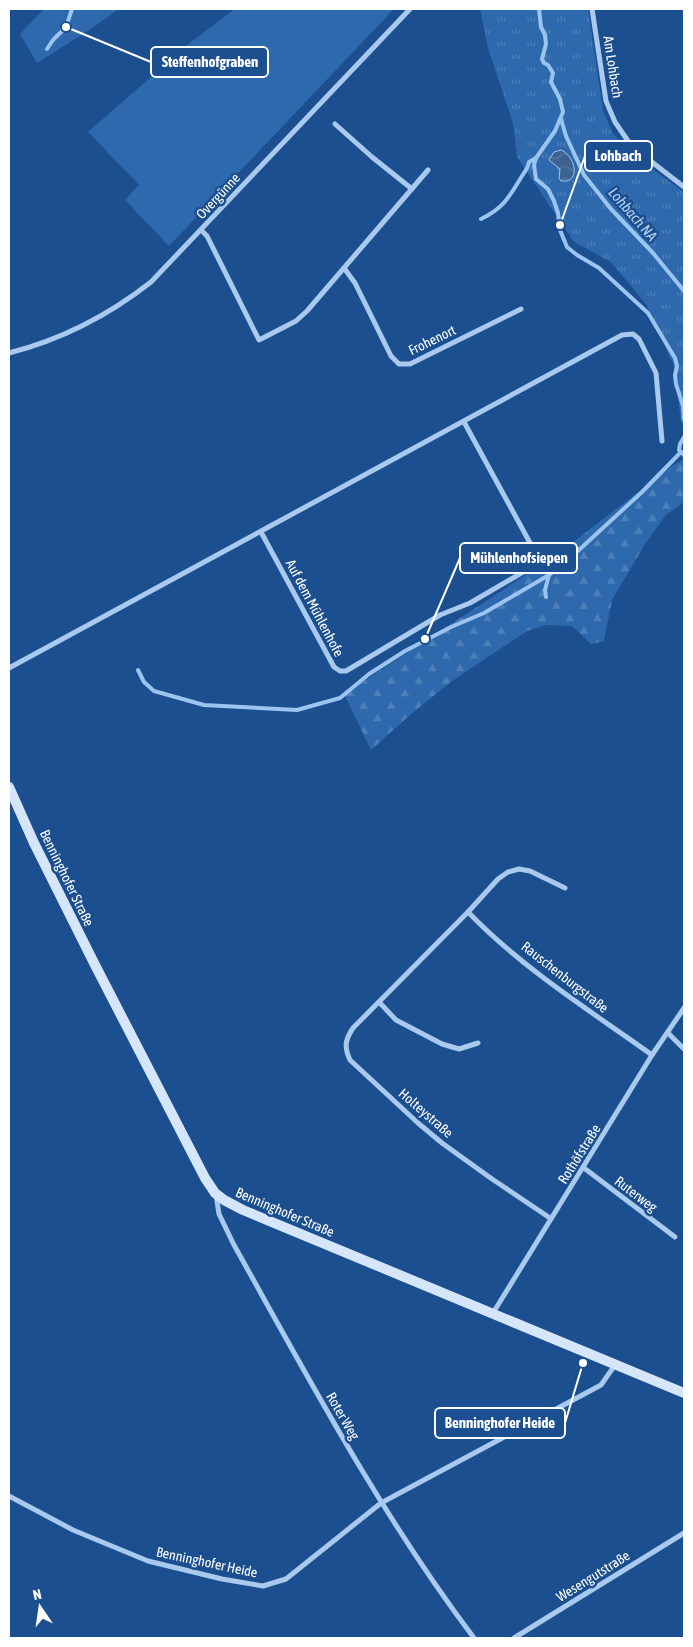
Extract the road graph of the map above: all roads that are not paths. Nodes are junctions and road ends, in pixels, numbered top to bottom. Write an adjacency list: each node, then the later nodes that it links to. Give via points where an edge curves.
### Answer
1 (410, 9): 7 (street, Overgünne)
2 (592, 9): 5 (street, Am Lohbach, via 606,101 615,122 638,152)
3 (335, 124): 6 (street)
4 (428, 170): 6 (street)
5 (684, 187)
6 (412, 189): 8 (street)
7 (201, 230): 8 (street, via 207,236 259,340 296,321); 10 (street, Overgünne, via 151,282 126,301 36,346)
8 (344, 268): 9 (street, Frohenort, via 355,283 391,356 399,364 410,364)
9 (521, 309)
10 (9, 353)
11 (464, 422): 12 (street, via 628,333 639,339 656,372); 13 (street); 13 (street, Auf dem Mühlenhofe, via 535,552 536,561 530,568 470,603 440,615 346,671 334,667)
12 (662, 441)
13 (261, 532): 14 (street)
14 (9, 668)
15 (9, 786): 25 (main road, Benninghofer Straße, via 107,988 194,1158)
16 (565, 888): 17 (street, Holteystraße, via 519,869 498,879)
17 (468, 912): 18 (street, Holteystraße); 23 (street, Rauschenburgstraße, via 560,991)
18 (379, 1002): 21 (street, via 396,1020 442,1044 460,1049); 26 (street, Holteystraße, via 348,1034 345,1047 350,1060 442,1143)
19 (684, 1008): 20 (street, Rothöfstraße)
20 (668, 1033): 22 (street); 23 (street, Rothöfstraße)
21 (478, 1043)
22 (684, 1049)
23 (652, 1055): 24 (street, Rothöfstraße)
24 (584, 1168): 26 (street, Rothöfstraße); 27 (street, Ruterweg)
25 (215, 1192): 28 (main road, Benninghofer Straße, via 243,1210); 32 (street, Roter Weg, via 219,1214 234,1245)
26 (550, 1218): 28 (street, Rothöfstraße)
27 (675, 1237)
28 (493, 1313): 29 (main road, Benninghofer Straße)
29 (616, 1364): 30 (main road, Benninghofer Straße); 32 (street, Benninghofer Heide, via 601,1385)
30 (684, 1393)
31 (9, 1496): 32 (street, Benninghofer Heide, via 73,1530 148,1561 264,1586 286,1580)
32 (381, 1503): 34 (street, Roter Weg)
33 (684, 1533): 35 (street, Wesengutstraße)
34 (474, 1638)
35 (514, 1638)

